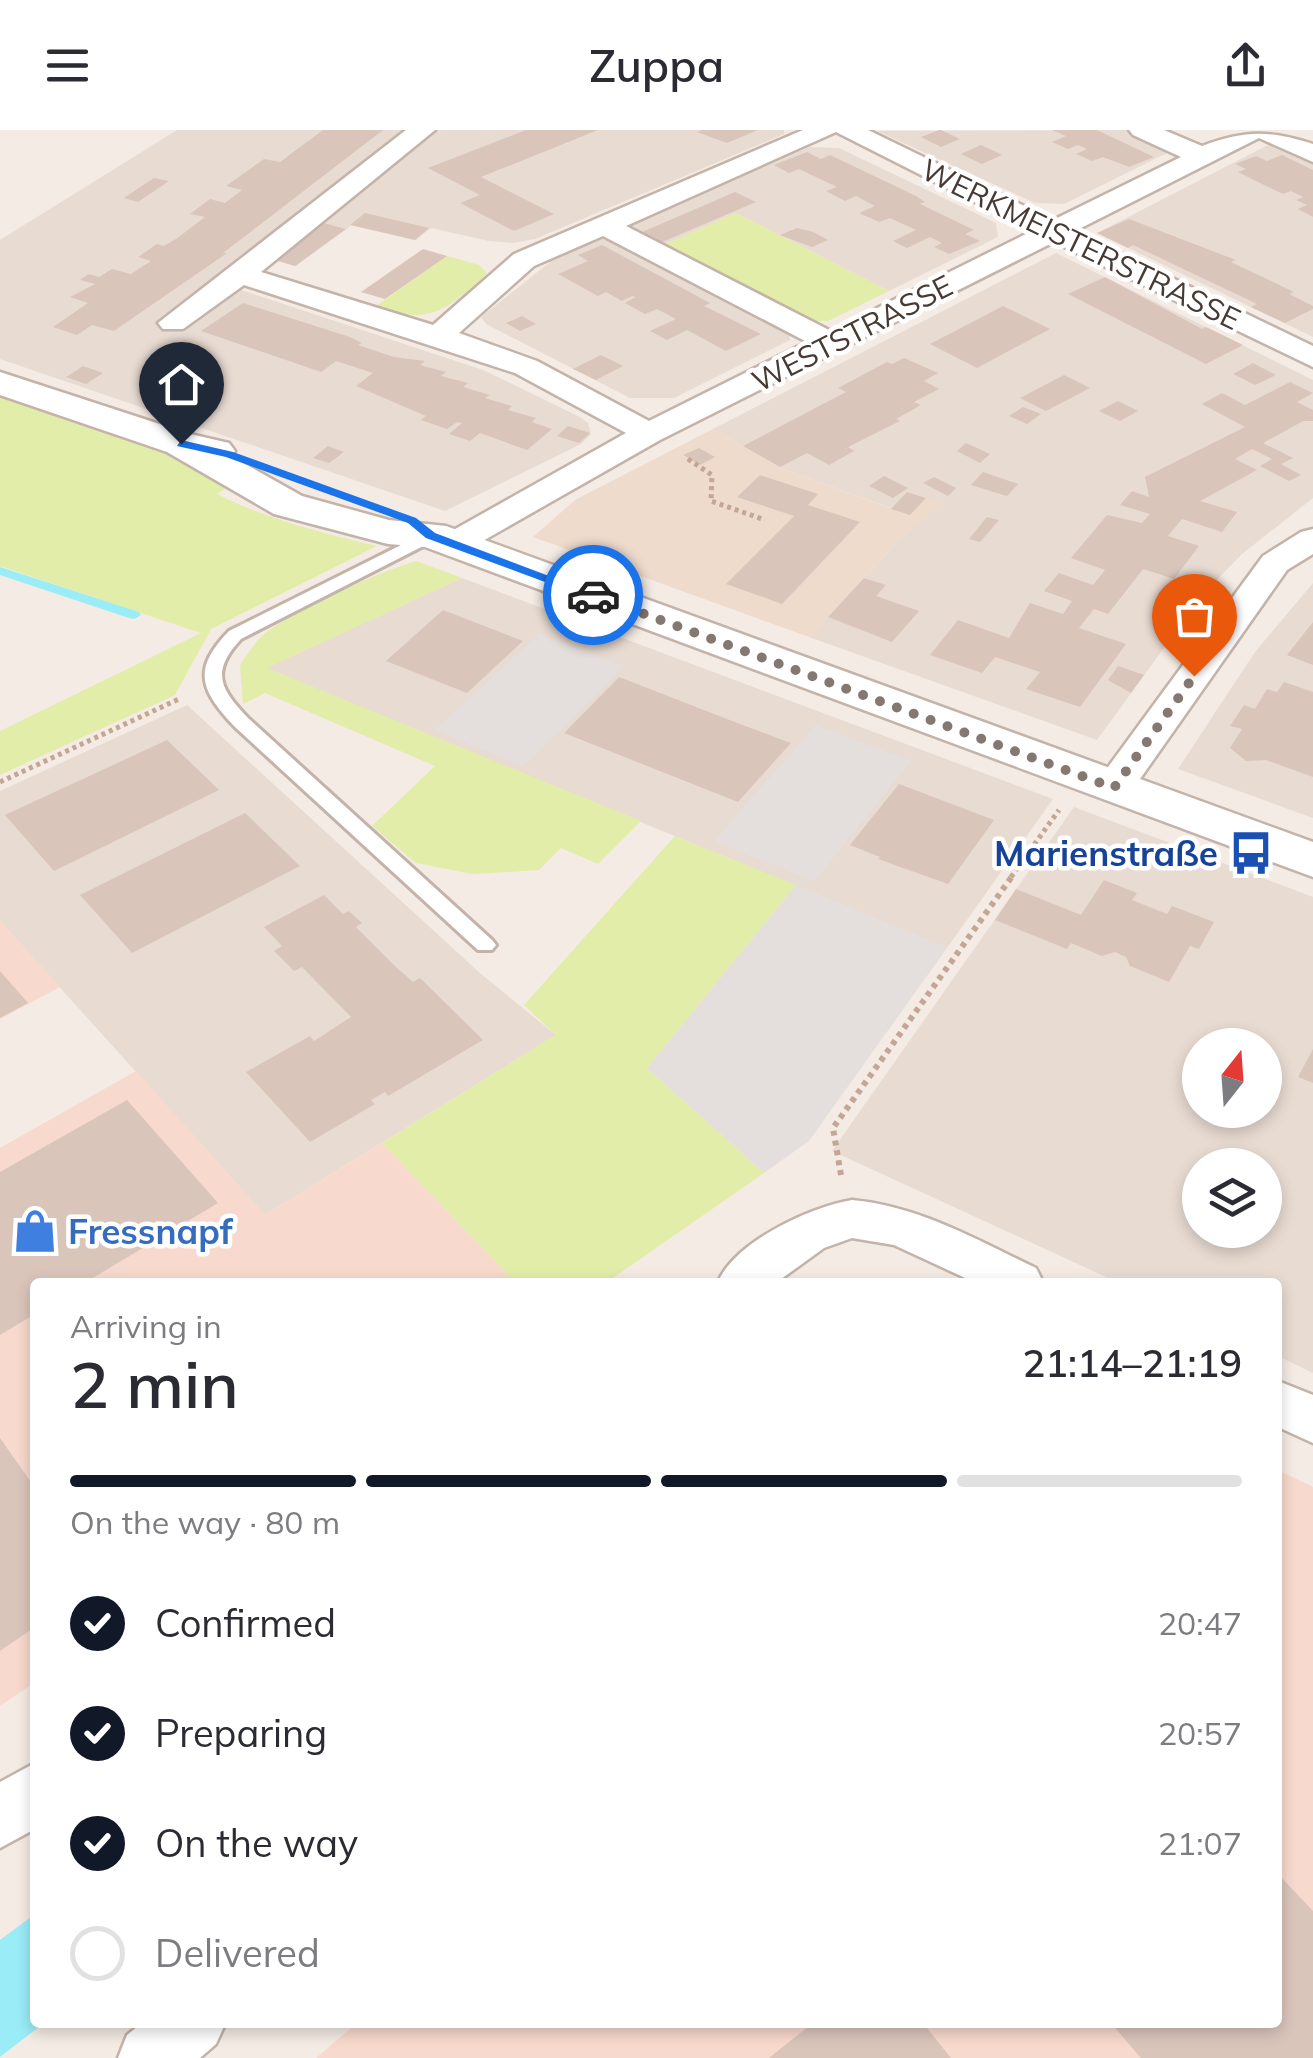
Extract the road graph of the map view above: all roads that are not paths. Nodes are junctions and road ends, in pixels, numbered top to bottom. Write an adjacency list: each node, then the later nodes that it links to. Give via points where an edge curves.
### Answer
1 (422, 130): 10 (street)
2 (825, 130): 8 (street)
3 (848, 130): 9 (street, WERKMEISTERSTRASSE)
4 (1142, 130): 7 (street)
5 (1258, 130): 6 (street, WESTSTRASSE); 7 (street, WESTSTRASSE)
6 (1313, 154)
7 (1202, 156): 9 (street, WESTSTRASSE)
8 (601, 224): 12 (street, via 524,260); 13 (street)
9 (1054, 231): 13 (street, WESTSTRASSE); 14 (street, WERKMEISTERSTRASSE)
10 (240, 274): 11 (street); 12 (street)
11 (173, 323)
12 (438, 336): 16 (street, via 526,367)
13 (832, 343): 16 (street, WESTSTRASSE)
14 (1313, 358)
15 (0, 383): 18 (street, via 181,444 288,505)
16 (650, 432): 18 (street, WESTSTRASSE)
17 (1313, 539): 19 (street, via 1275,563)
18 (442, 540): 19 (street); 21 (lane, via 235,634 216,656 212,684 242,723)
19 (1114, 788): 20 (street)
20 (1313, 860)
21 (485, 945)
22 (748, 1278): 23 (street, via 812,1232 848,1218 892,1225)
23 (1009, 1278)
24 (1282, 1405): 25 (street)
25 (1313, 1420)
26 (30, 1797): 27 (street)
27 (0, 1818)
28 (187, 2028): 29 (street)
29 (150, 2058)

